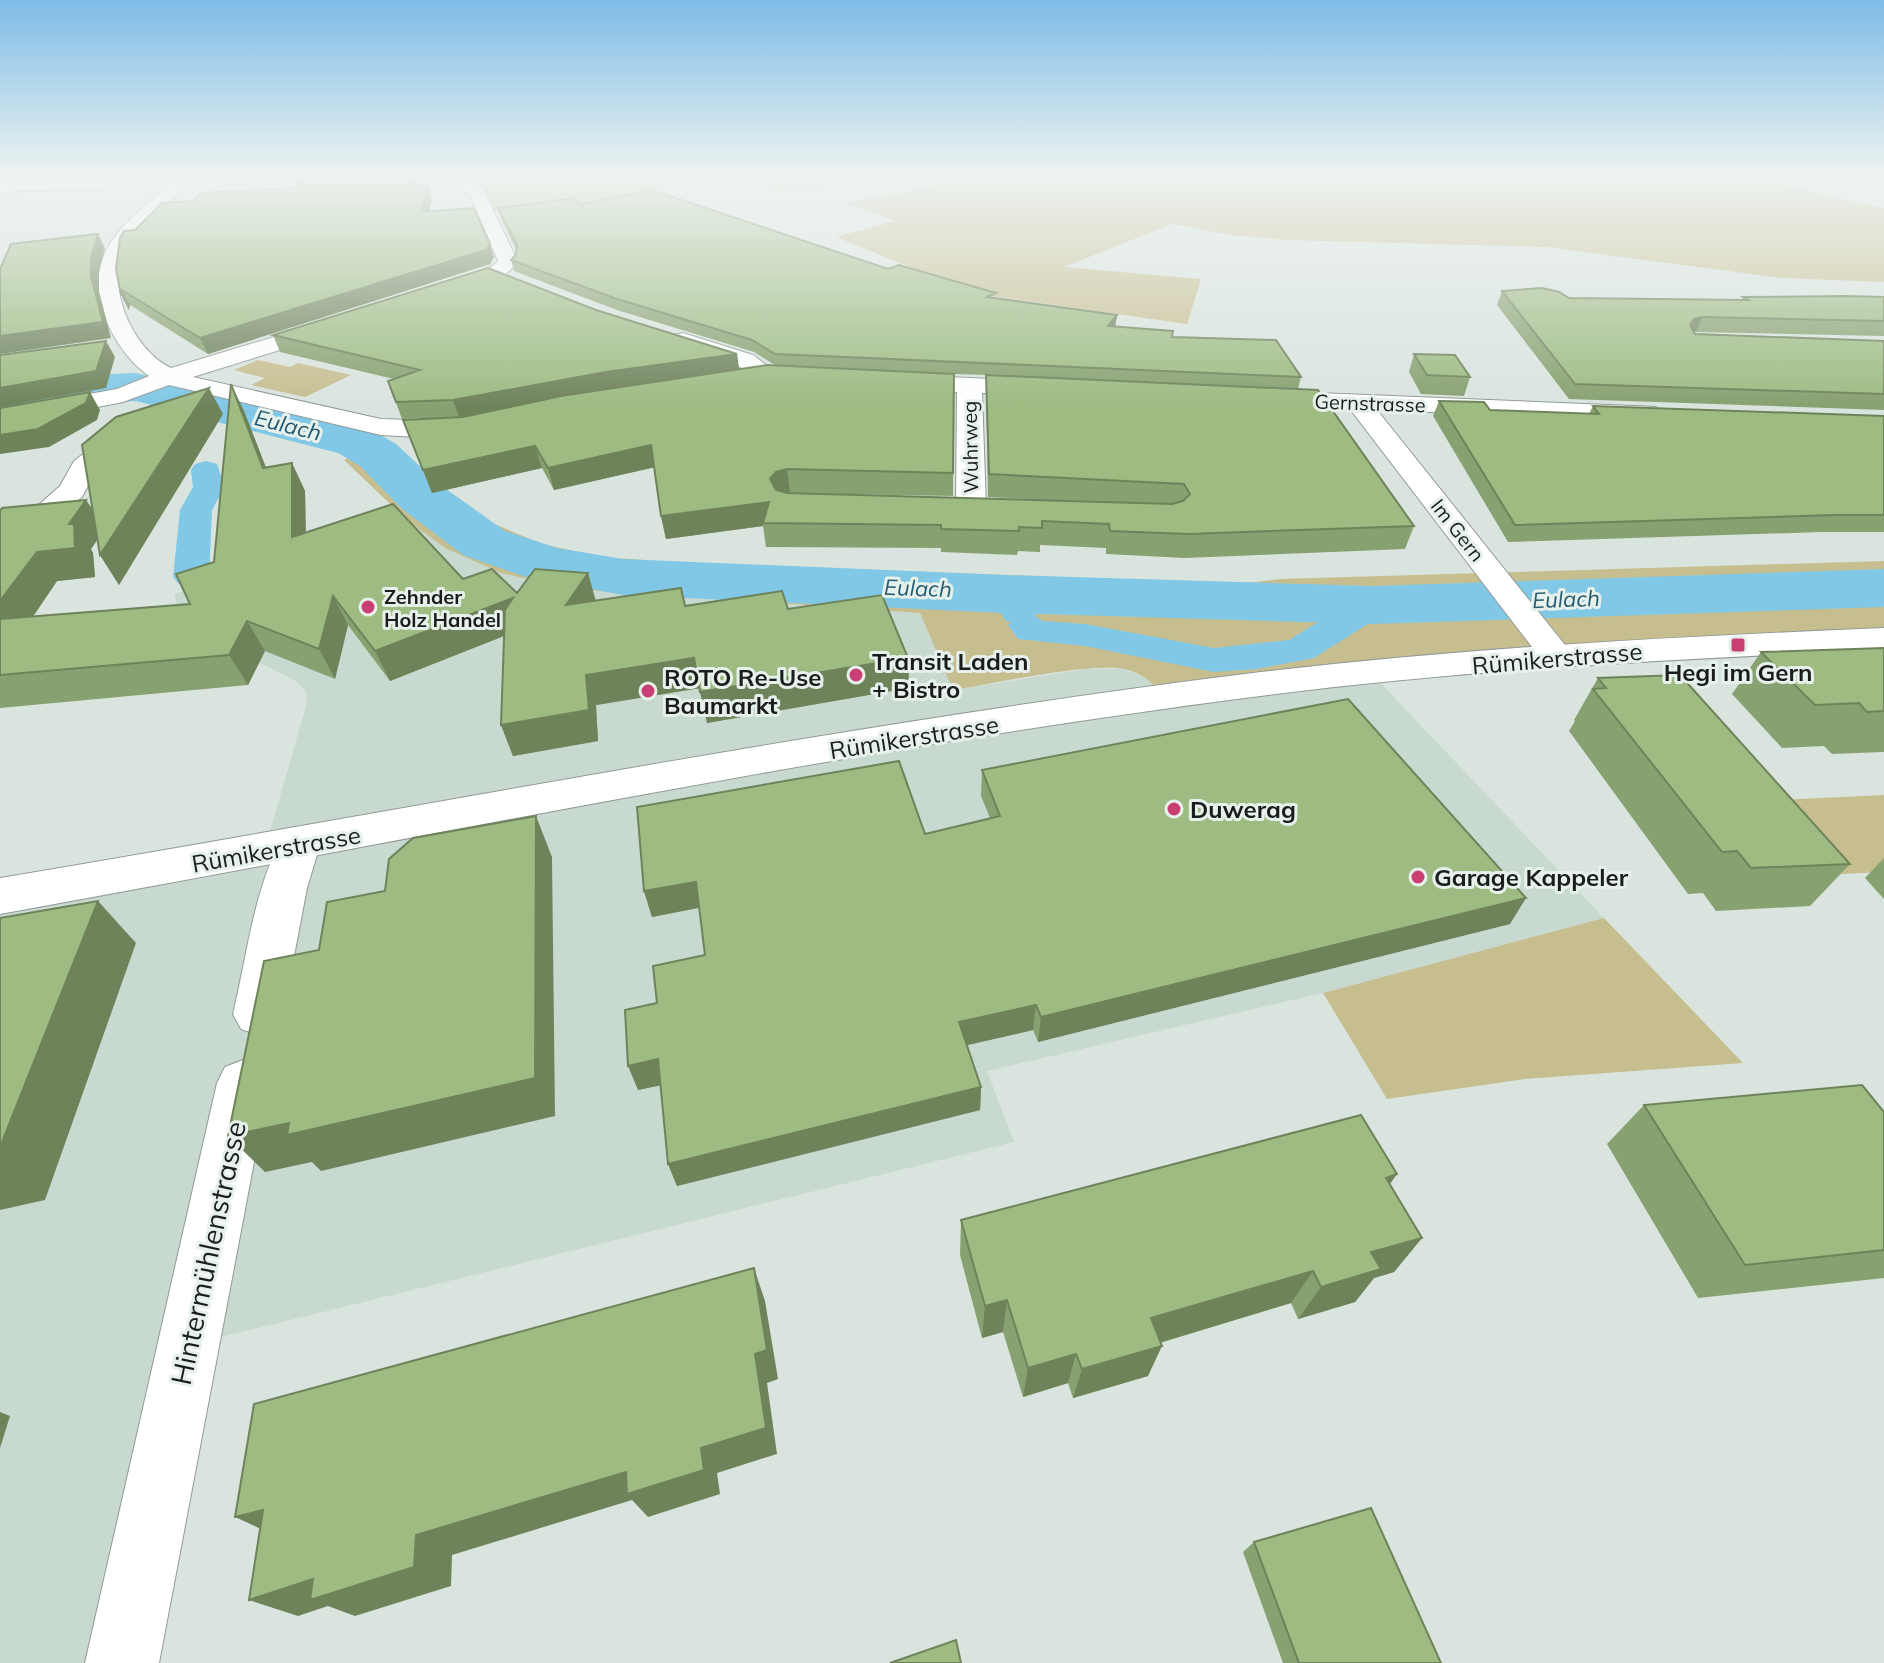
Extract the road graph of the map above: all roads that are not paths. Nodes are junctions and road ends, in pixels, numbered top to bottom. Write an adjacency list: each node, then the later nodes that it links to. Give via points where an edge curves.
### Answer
1 (117, 251): 8 (street, via 112,258 116,315)
2 (504, 251): 3 (street, via 505,267)
3 (493, 273): 4 (street); 5 (street)
4 (516, 282)
5 (418, 298)
6 (344, 322): 12 (street)
7 (659, 333): 10 (street, via 745,360)
8 (130, 345): 9 (street); 12 (street)
9 (101, 350)
10 (769, 376): 11 (street); 14 (street)
11 (797, 377)
12 (163, 379): 17 (street); 22 (street, via 382,429 440,431)
13 (868, 380): 15 (street)
14 (731, 384)
15 (969, 385): 16 (street); 24 (street, Wuhrweg)
16 (1062, 389)
17 (123, 394): 21 (street); 26 (street, via 137,413 136,424 84,467 72,491)
18 (1250, 398): 19 (street, Gernstrasse)
19 (1358, 403): 20 (street, Gernstrasse); 28 (street, Im Gern)
20 (1677, 413)
21 (0, 418)
22 (483, 425)
23 (895, 506): 24 (street, Wuhrweg)
24 (971, 508): 25 (street, Wuhrweg)
25 (1001, 509)
26 (40, 517)
27 (1884, 639): 28 (main road, Rümikerstrasse)
28 (1557, 657): 29 (main road, Rümikerstrasse, via 1163,697)
29 (299, 845): 30 (main road, Rümikerstrasse); 31 (street, Hintermühlenstrasse, via 285,888)
30 (0, 896)
31 (122, 1663)

